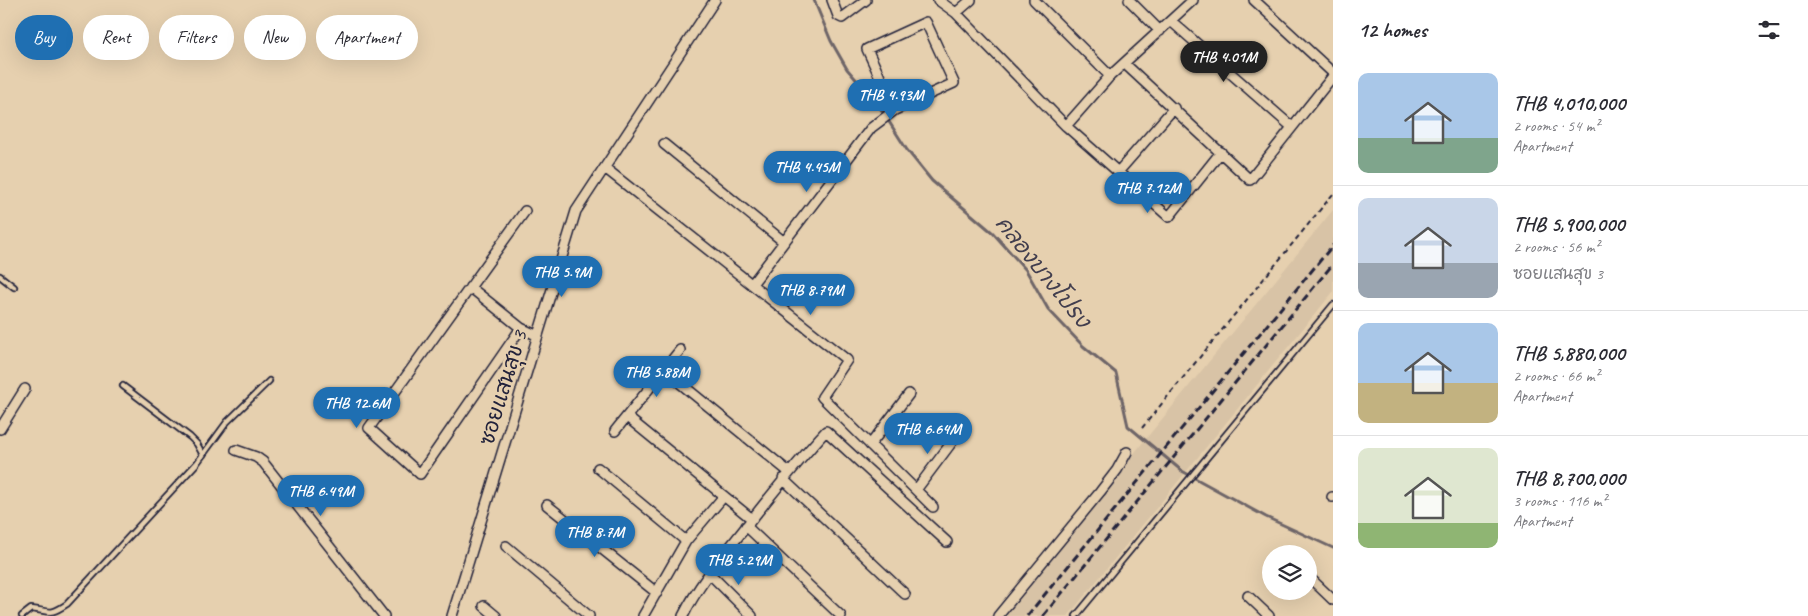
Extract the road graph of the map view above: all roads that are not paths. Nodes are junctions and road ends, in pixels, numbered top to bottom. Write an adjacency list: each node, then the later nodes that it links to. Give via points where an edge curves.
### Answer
1 (715, 0): 22 (street, ซอยแสนสุข 3)
2 (832, 0): 3 (street, via 838,16 842,18)
3 (866, 0)
4 (938, 0): 10 (street)
5 (971, 0): 10 (street)
6 (1034, 0): 15 (street)
7 (1128, 0): 12 (street)
8 (1193, 0): 11 (street)
9 (1254, 0): 14 (street)
10 (956, 13): 18 (street)
11 (1171, 21): 12 (street); 19 (street)
12 (1160, 31): 13 (street)
13 (1125, 64): 15 (street); 16 (street)
14 (1333, 74): 19 (street)
15 (1110, 76): 18 (street)
16 (1174, 108): 21 (street); 23 (street)
17 (894, 111): 17 (street, via 954,83 926,22 867,49); 25 (street, via 871,128)
18 (1066, 126): 23 (street)
19 (1292, 128): 21 (street, via 1250,180)
20 (664, 144): 25 (street)
21 (1222, 152): 23 (street, via 1169,217)
22 (604, 168): 27 (street); 32 (street, ซอยแสนสุข 3, via 576,211)
23 (1118, 172)
24 (525, 211): 29 (street)
25 (784, 242): 27 (street)
26 (0, 276): 28 (lane)
27 (752, 284): 43 (street, via 847,360 822,397)
28 (14, 287)
29 (470, 287): 31 (street); 31 (street, via 368,428 420,474)
30 (1333, 305): 75 (lane)
31 (521, 328): 32 (street)
32 (538, 336): 67 (street, ซอยแสนสุข 3)
33 (680, 350): 34 (street)
34 (664, 370): 39 (street); 48 (street)
35 (270, 381): 46 (lane, via 227,422)
36 (122, 386): 46 (lane, via 190,437)
37 (25, 389): 40 (street)
38 (909, 394): 43 (street)
39 (627, 417): 41 (street); 50 (street)
40 (0, 429)
41 (615, 431)
42 (958, 434): 49 (street)
43 (870, 445): 49 (street)
44 (236, 450): 66 (street, via 256,456 263,462)
45 (1128, 452): 74 (street, via 1100,492)
46 (203, 455): 65 (lane, via 67,604 52,614 30,609)
47 (598, 468): 55 (street)
48 (786, 475): 53 (street); 56 (street, via 826,431); 61 (street)
49 (916, 490): 52 (street)
50 (724, 496): 53 (street); 55 (street)
51 (547, 505): 60 (street)
52 (933, 507)
53 (752, 519): 54 (street)
54 (746, 526): 58 (street); 73 (street)
55 (686, 541): 60 (street)
56 (947, 542)
57 (506, 546): 69 (street)
58 (710, 573): 71 (street, via 693,595); 72 (street)
59 (1317, 585): 63 (street)
60 (657, 592): 70 (street)
61 (906, 594)
62 (1248, 596): 76 (street)
63 (1333, 600)
64 (484, 606): 68 (street)
65 (22, 616)
66 (384, 616)
67 (452, 616)
68 (496, 616)
69 (589, 616)
70 (643, 616)
71 (683, 616)
72 (752, 616)
73 (841, 616)
74 (998, 616)
75 (1076, 616)
76 (1269, 616)

